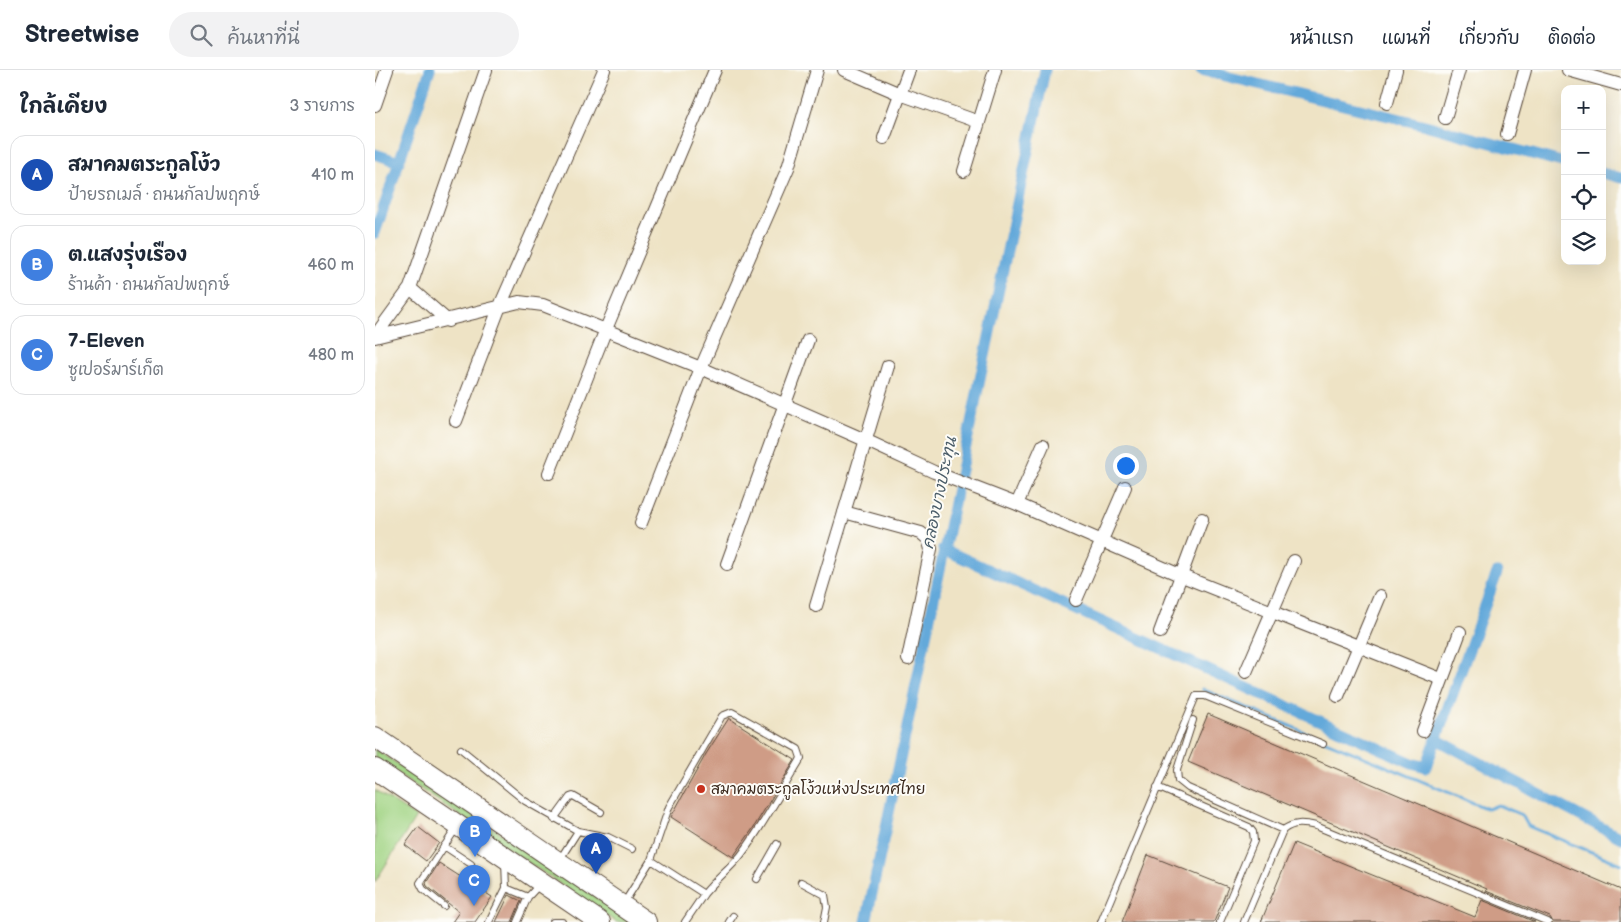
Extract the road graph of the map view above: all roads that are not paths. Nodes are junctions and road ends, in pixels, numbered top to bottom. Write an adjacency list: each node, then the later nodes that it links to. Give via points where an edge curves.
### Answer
1 (387, 70): 17 (street)
2 (486, 70): 23 (street)
3 (604, 70): 24 (street)
4 (715, 70): 26 (street)
5 (817, 70): 30 (street, via 787,168)
6 (844, 70): 15 (street)
7 (909, 70): 15 (street)
8 (995, 70): 19 (street)
9 (1396, 70): 16 (street)
10 (1459, 70): 18 (street)
11 (1525, 70): 20 (street)
12 (1568, 70): 13 (street)
13 (1587, 83): 14 (street)
14 (1621, 85)
15 (900, 94): 19 (street); 21 (street)
16 (1387, 103)
17 (375, 105)
18 (1445, 118)
19 (979, 122): 22 (street)
20 (1507, 134)
21 (884, 138)
22 (964, 171)
23 (410, 288): 25 (street); 27 (street)
24 (500, 306): 25 (street); 26 (street, via 530,302); 32 (street)
25 (448, 321): 27 (street)
26 (606, 329): 30 (street); 35 (street)
27 (375, 337)
28 (808, 340): 31 (street)
29 (888, 366): 33 (street)
30 (701, 368): 31 (street); 40 (street)
31 (785, 405): 33 (street); 43 (street)
32 (456, 421)
33 (865, 440): 37 (street, via 934,472); 38 (street)
34 (1043, 445): 37 (street)
35 (549, 473)
36 (1125, 487): 41 (street)
37 (1017, 504): 41 (street)
38 (844, 512): 47 (street); 52 (street, via 921,533 927,539 931,549)
39 (1202, 519): 44 (street)
40 (641, 523)
41 (1101, 542): 44 (street); 46 (street)
42 (1294, 561): 48 (street)
43 (727, 564)
44 (1182, 576): 48 (street); 49 (street)
45 (1380, 596): 51 (street)
46 (1076, 600)
47 (817, 606)
48 (1272, 612): 51 (street); 53 (street)
49 (1160, 632)
50 (1460, 632): 54 (street)
51 (1358, 646): 54 (street); 55 (street)
52 (909, 659)
53 (1246, 672)
54 (1441, 679): 57 (street)
55 (1338, 696)
56 (1193, 720): 66 (lane, via 1177,770 1178,780 1188,788)
57 (1423, 731)
58 (375, 737): 73 (main road)
59 (1323, 744): 62 (lane, via 1200,695 1193,700)
60 (461, 750): 64 (lane, via 525,801)
61 (375, 769): 65 (main road)
62 (1157, 787): 91 (lane); 92 (lane, via 1249,827 1253,832 1253,841)
63 (601, 812): 64 (lane, via 573,796)
64 (554, 819): 67 (lane)
65 (458, 826): 69 (lane); 71 (main road)
66 (1283, 830): 93 (lane); 94 (lane, via 1291,824 1317,826)
67 (578, 831): 70 (lane, via 609,837); 73 (lane)
68 (777, 844): 75 (lane)
69 (444, 846): 74 (lane); 81 (lane, via 420,883 423,890)
70 (632, 849)
71 (505, 857): 76 (main road); 78 (lane)
72 (651, 860): 79 (lane); 79 (lane, via 669,807 722,716 732,712 798,749 801,758 759,829 733,865); 82 (lane)
73 (557, 862): 82 (main road)
74 (471, 864)
75 (757, 878)
76 (542, 882): 80 (lane); 87 (main road, via 582,913)
77 (801, 882): 90 (lane, via 825,895)
78 (506, 888): 80 (lane); 83 (lane)
79 (704, 894): 89 (lane)
80 (528, 897): 84 (lane)
81 (443, 906)
82 (622, 906): 88 (main road)
83 (489, 922)
84 (517, 922)
85 (553, 922): 86 (lane)
86 (562, 922)
87 (600, 922)
88 (647, 922)
89 (685, 922)
90 (824, 922)
91 (1101, 922)
92 (1220, 922)
93 (1244, 922)
94 (1548, 922)

